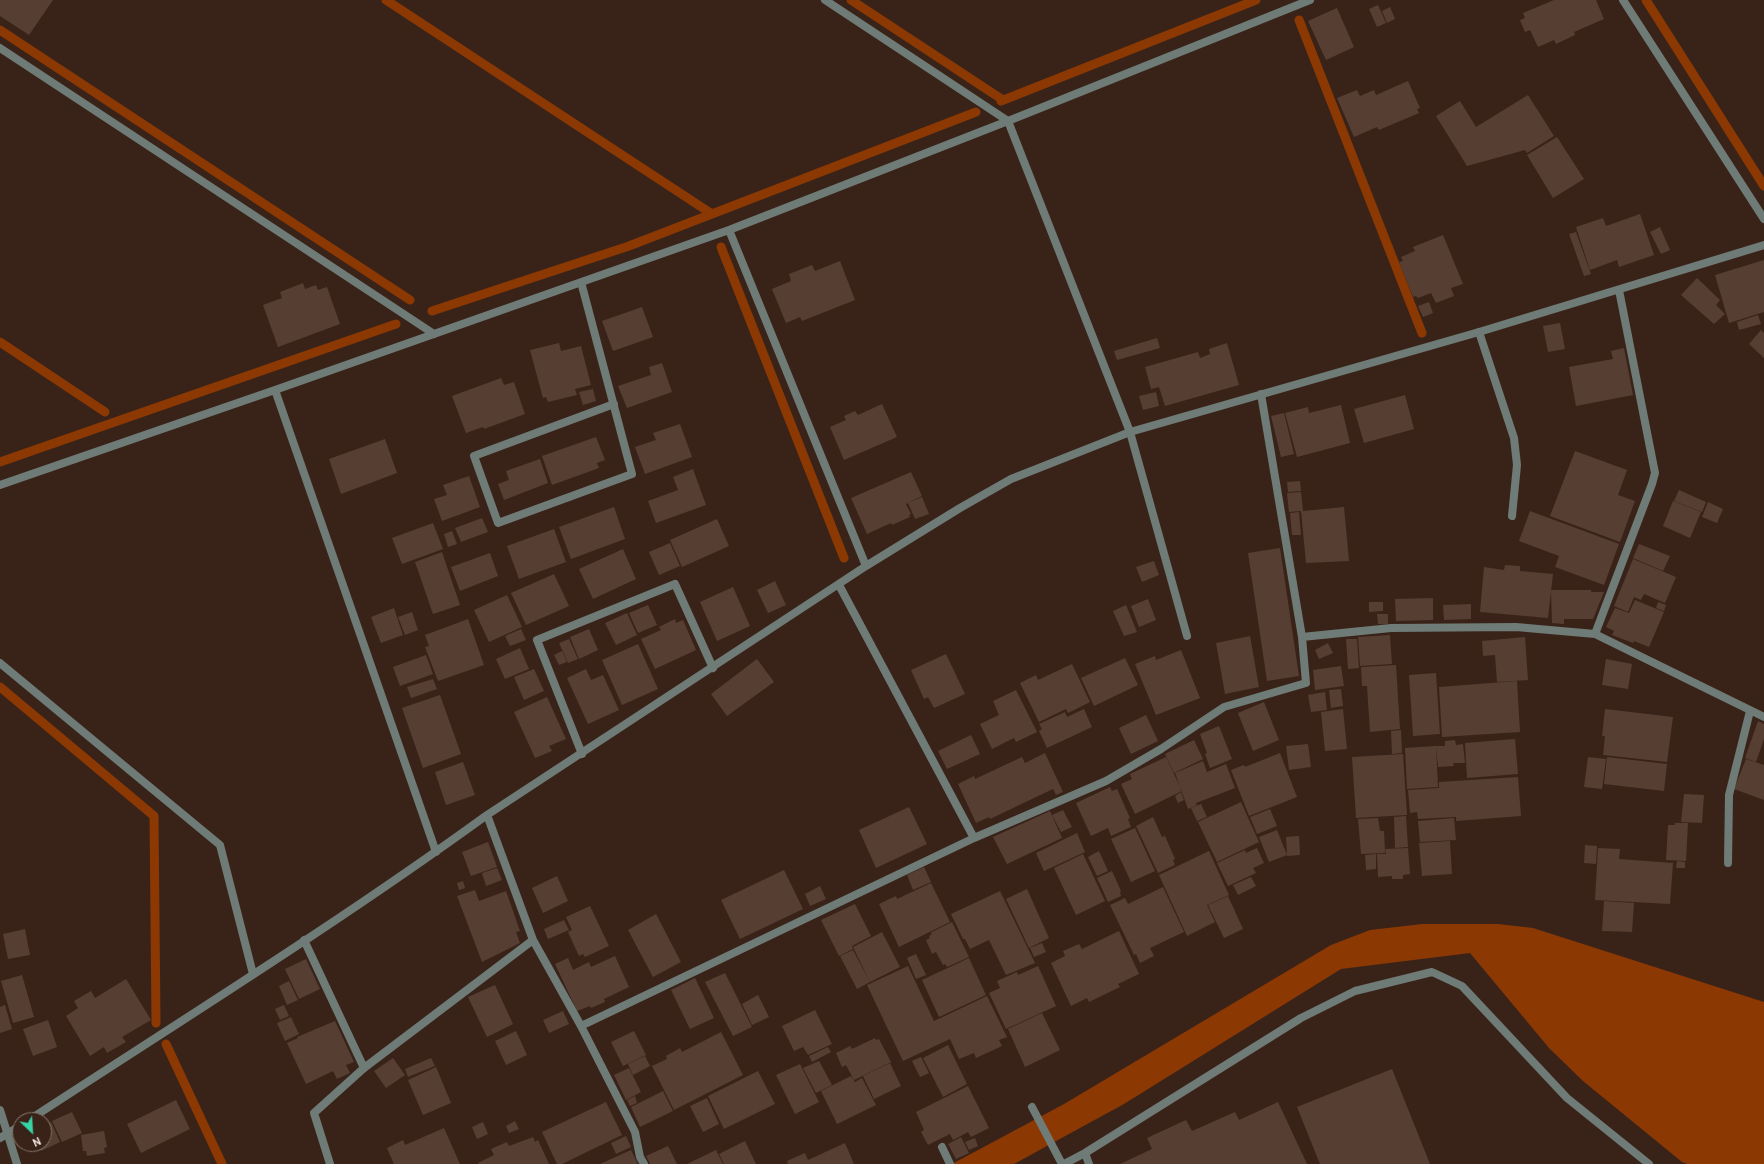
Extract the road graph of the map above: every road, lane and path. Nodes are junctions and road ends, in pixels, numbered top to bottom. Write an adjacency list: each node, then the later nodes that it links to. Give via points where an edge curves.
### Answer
1 (825, 0): 5 (street)
2 (1310, 0): 5 (street)
3 (1623, 0): 6 (street)
4 (0, 48): 12 (street)
5 (1008, 120): 7 (street); 16 (street)
6 (1764, 219)
7 (728, 230): 9 (street); 19 (street)
8 (1764, 245): 10 (street)
9 (581, 282): 12 (street); 15 (street)
10 (1619, 290): 11 (street); 21 (street, via 1654,473)
11 (1479, 332): 14 (street); 18 (street, via 1514,438 1516,465)
12 (434, 334): 13 (street)
13 (275, 390): 17 (street); 31 (street)
14 (1261, 394): 16 (street); 23 (street)
15 (614, 404): 15 (street, via 632,474 498,523 474,456)
16 (1130, 432): 19 (street, via 1011,479); 22 (street)
17 (0, 485)
18 (1512, 516)
19 (866, 566): 20 (street)
20 (839, 585): 25 (street); 30 (street)
21 (1595, 634): 23 (street, via 1516,627 1391,628); 26 (street)
22 (1187, 636)
23 (1302, 637): 30 (street, via 1306,683 1224,707 1161,749 1106,781)
24 (0, 663): 35 (street, via 220,845)
25 (713, 668): 28 (street); 28 (street, via 675,584 537,640)
26 (1750, 711): 27 (street); 32 (street, via 1729,795)
27 (1764, 717)
28 (582, 754): 29 (street)
29 (487, 815): 31 (street); 34 (street)
30 (974, 838): 36 (street)
31 (436, 852): 33 (street)
32 (1728, 862)
33 (304, 940): 35 (street); 37 (street)
34 (533, 940): 36 (street); 37 (street)
35 (253, 974): 40 (street)
36 (581, 1026): 47 (street, via 635,1132)
37 (364, 1068): 46 (street, via 314,1113)
38 (0, 1110): 41 (street)
39 (1034, 1110): 48 (street)
40 (41, 1112)
41 (4, 1136): 45 (street)
42 (942, 1147): 44 (street)
43 (1085, 1153): 48 (street); 49 (street); 50 (street, via 1301,1018 1356,991 1432,972 1462,986 1567,1098)
44 (950, 1163)
45 (17, 1164)
46 (330, 1164)
47 (644, 1164)
48 (1063, 1164)
49 (1089, 1164)
50 (1649, 1164)

